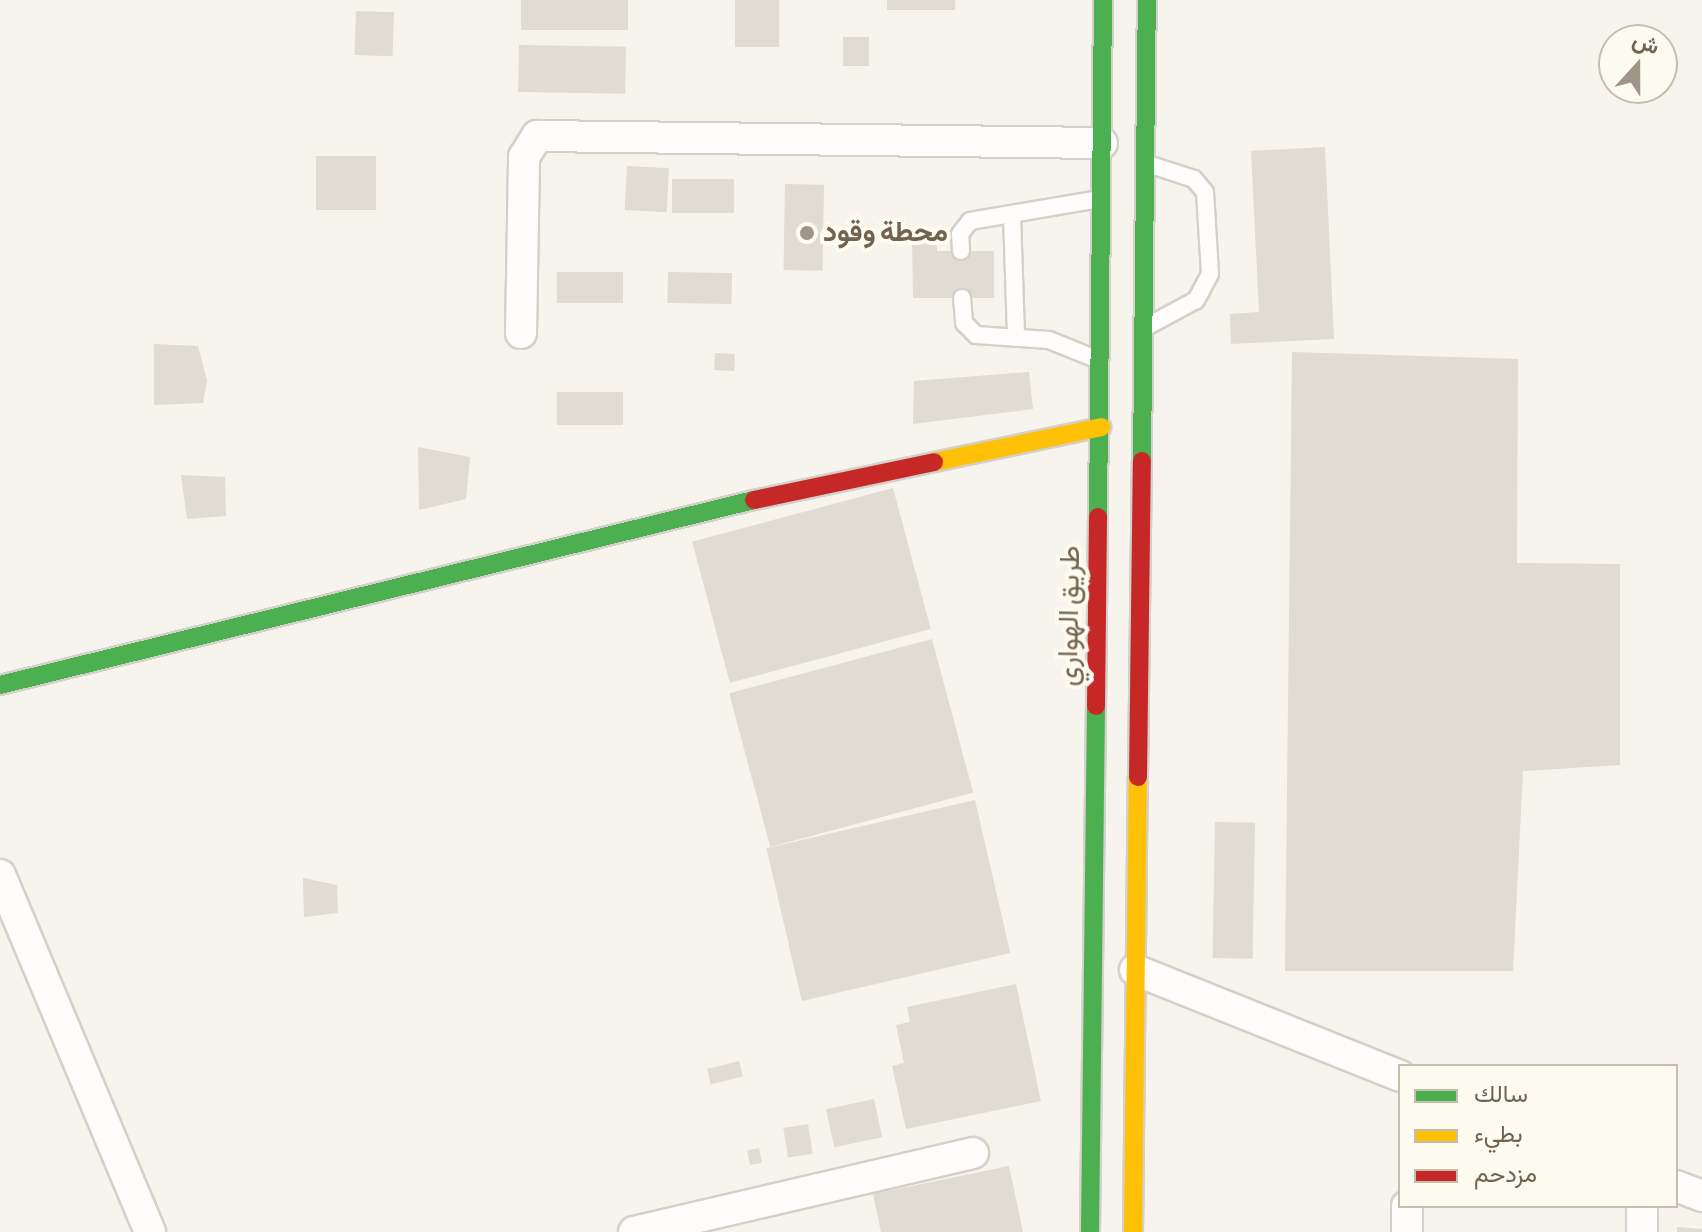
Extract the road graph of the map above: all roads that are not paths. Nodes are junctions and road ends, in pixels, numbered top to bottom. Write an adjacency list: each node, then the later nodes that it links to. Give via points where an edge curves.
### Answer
1 (1103, 0): 3 (main road, طريق الهواري)
2 (1147, 0): 4 (main road)
3 (1102, 143): 5 (main road, طريق الهواري); 10 (street, via 537,136 524,157)
4 (1145, 163): 9 (main road); 9 (lane, via 1194,179 1205,192 1210,274 1196,300)
5 (1102, 199): 6 (lane); 12 (main road, طريق الهواري)
6 (1012, 215): 7 (lane, via 970,221 960,234); 11 (lane)
7 (961, 251)
8 (962, 298): 11 (lane, via 969,330 984,337)
9 (1143, 329): 16 (main road)
10 (521, 333)
11 (1016, 338): 12 (lane, via 1061,344)
12 (1102, 362): 13 (main road, طريق الهواري)
13 (1101, 427): 14 (main road, via 657,521); 26 (main road, طريق الهواري)
14 (0, 685)
15 (0, 875): 24 (street)
16 (1135, 970): 17 (street); 27 (main road)
17 (1398, 1075)
18 (973, 1153): 23 (street)
19 (1678, 1187): 20 (street)
20 (1702, 1196)
21 (1407, 1208): 28 (street)
22 (1642, 1208): 29 (street)
23 (743, 1220): 25 (street)
24 (150, 1232)
25 (634, 1232)
26 (1090, 1232)
27 (1133, 1232)
28 (1407, 1232)
29 (1642, 1232)

